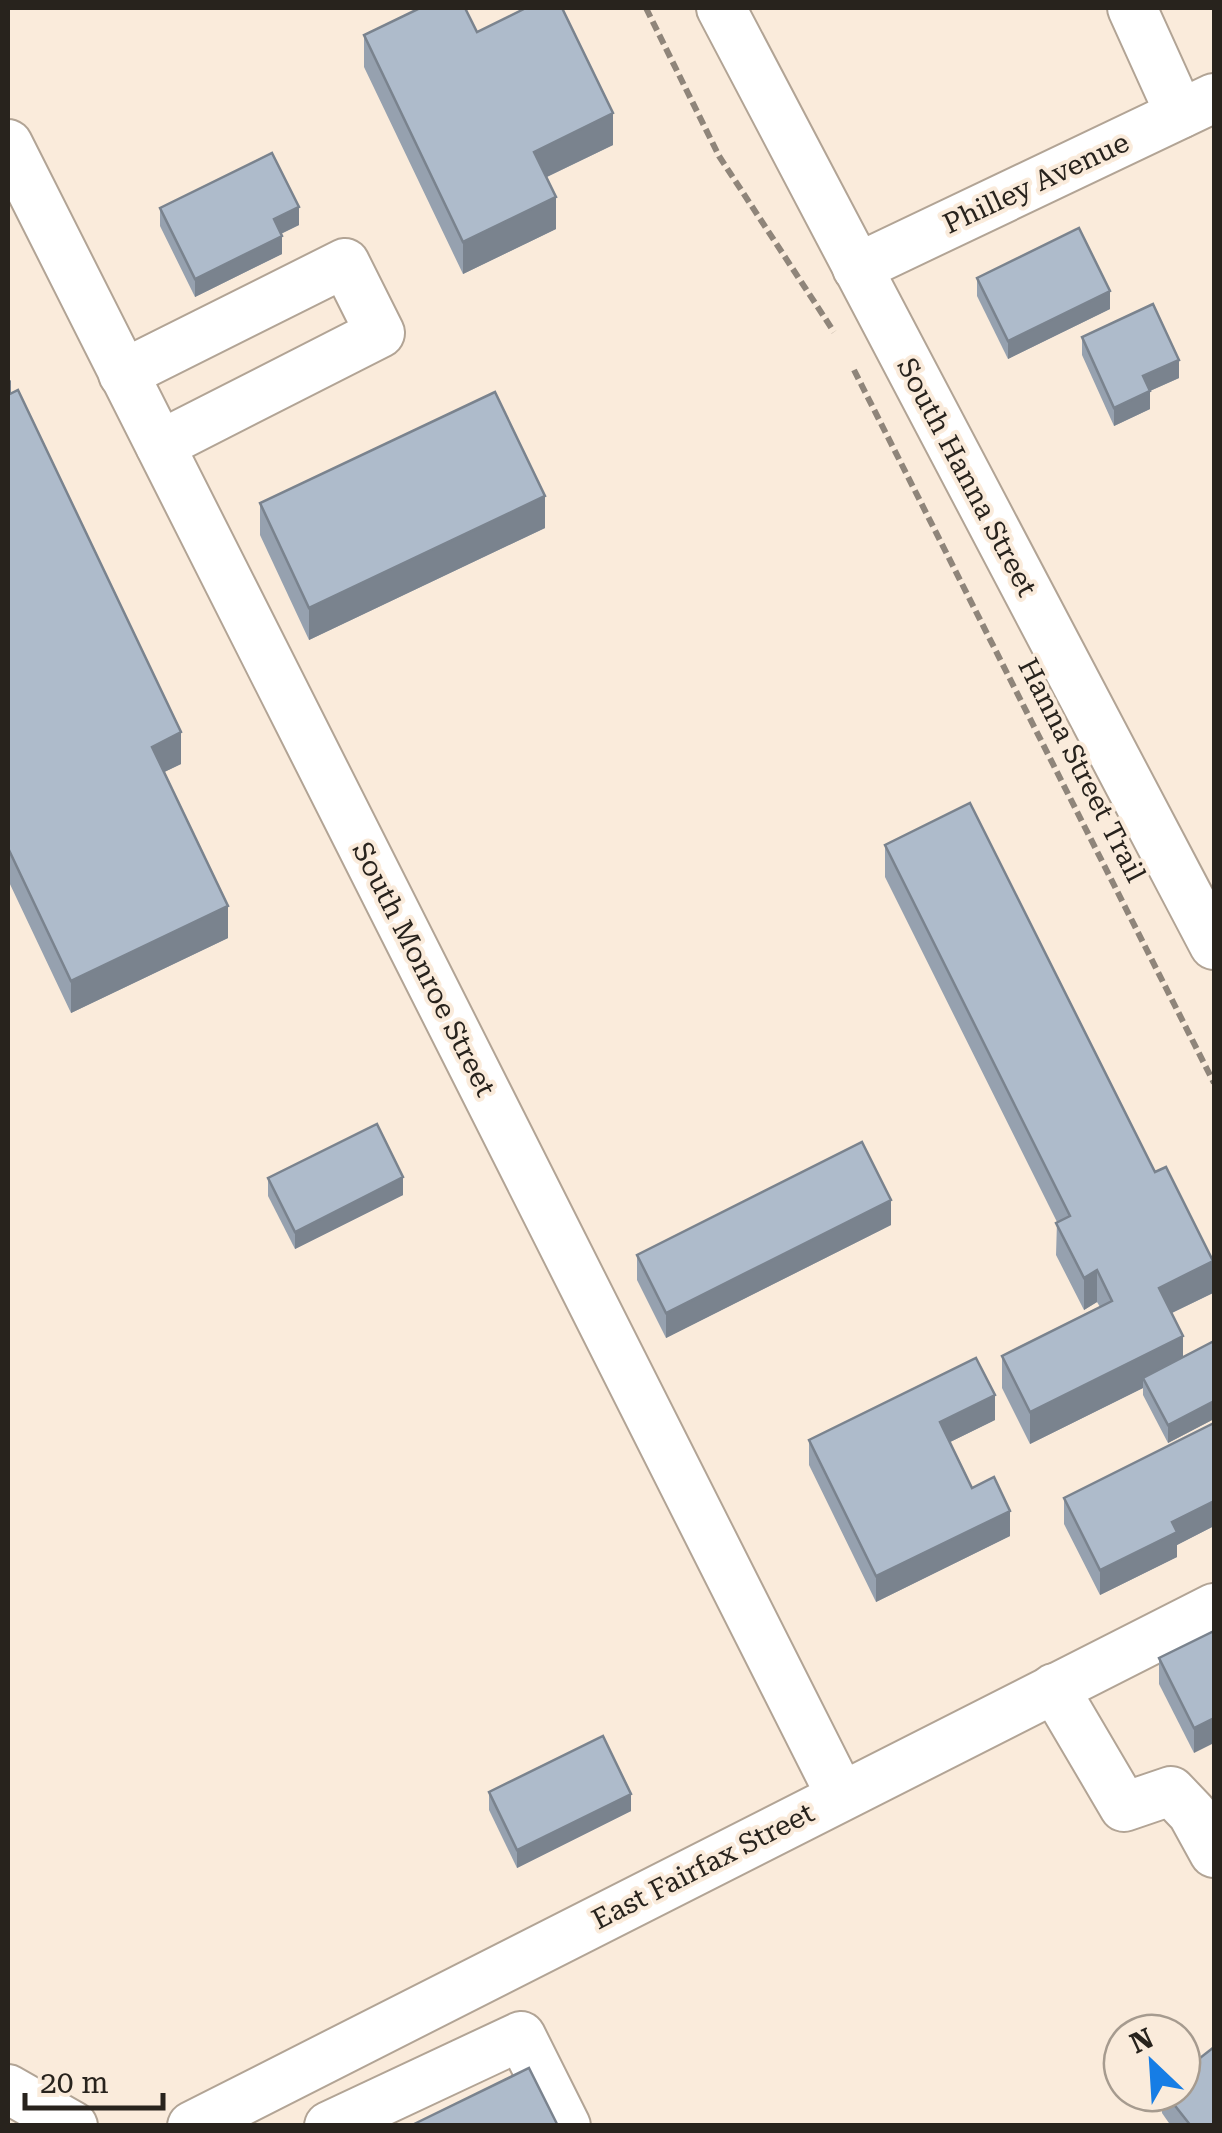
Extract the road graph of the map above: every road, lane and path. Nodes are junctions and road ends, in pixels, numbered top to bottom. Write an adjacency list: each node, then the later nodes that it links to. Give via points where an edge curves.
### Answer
1 (646, 8): 7 (path, via 719,156)
2 (721, 8): 6 (street, South Hanna Street)
3 (1132, 8): 4 (street)
4 (1197, 106): 6 (street, Philley Avenue)
5 (8, 144): 9 (street, South Monroe Street)
6 (857, 268): 11 (street, South Hanna Street)
7 (836, 335)
8 (846, 353): 12 (path, Hanna Street Trail)
9 (123, 374): 10 (street, South Monroe Street); 10 (street, via 345,264 380,333)
10 (160, 445): 15 (street, South Monroe Street)
11 (1214, 945)
12 (1214, 1083)
13 (1214, 1608): 14 (street, East Fairfax Street)
14 (1054, 1688): 15 (street, East Fairfax Street); 16 (street, via 1124,1807 1172,1791)
15 (840, 1794): 19 (street, East Fairfax Street)
16 (1214, 1853)
17 (11, 2097): 18 (street)
18 (73, 2126)
19 (192, 2126)
20 (329, 2126): 21 (street, via 521,2036)
21 (566, 2126)

